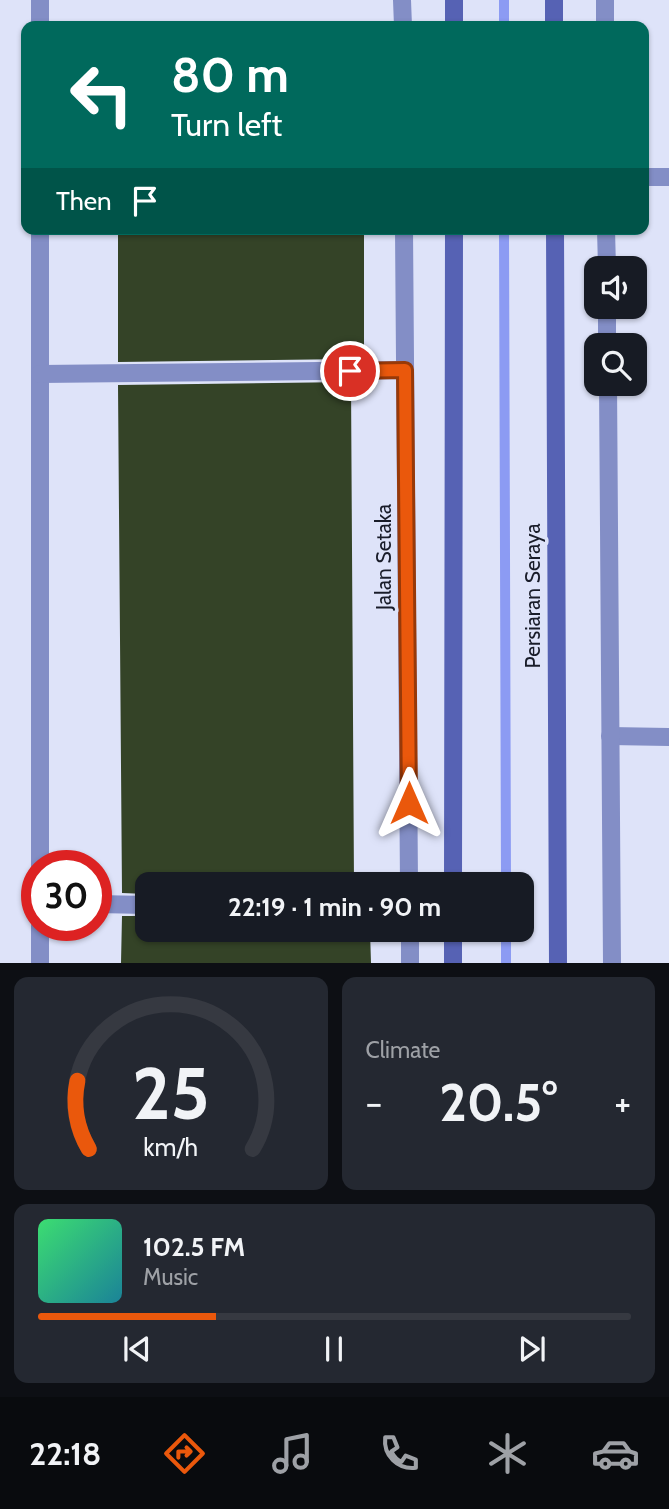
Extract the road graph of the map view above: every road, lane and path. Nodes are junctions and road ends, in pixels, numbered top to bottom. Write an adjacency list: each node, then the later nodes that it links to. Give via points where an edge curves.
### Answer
1 (40, 0): 6 (street)
2 (402, 0): 7 (street)
3 (454, 0): 8 (main road)
4 (554, 0): 9 (main road)
5 (605, 0): 10 (street)
6 (40, 21)
7 (403, 21)
8 (454, 21)
9 (554, 21)
10 (605, 21)
11 (649, 177): 12 (street)
12 (669, 177)
13 (40, 235): 20 (street)
14 (404, 235): 19 (street, Jalan Setaka)
15 (454, 235): 26 (main road)
16 (555, 235): 35 (main road, Persiaran Seraya)
17 (606, 235): 18 (street)
18 (607, 256)
19 (405, 370): 20 (street); 25 (street, Jalan Setaka)
20 (40, 374): 24 (street)
21 (608, 396): 22 (street)
22 (610, 736): 23 (street); 36 (street)
23 (669, 737)
24 (40, 850)
25 (409, 872)
26 (453, 872)
27 (112, 904): 28 (street)
28 (135, 905)
29 (40, 941): 32 (street)
30 (410, 942): 33 (street)
31 (453, 942): 34 (main road)
32 (40, 963)
33 (410, 963)
34 (453, 963)
35 (558, 963)
36 (612, 963)

